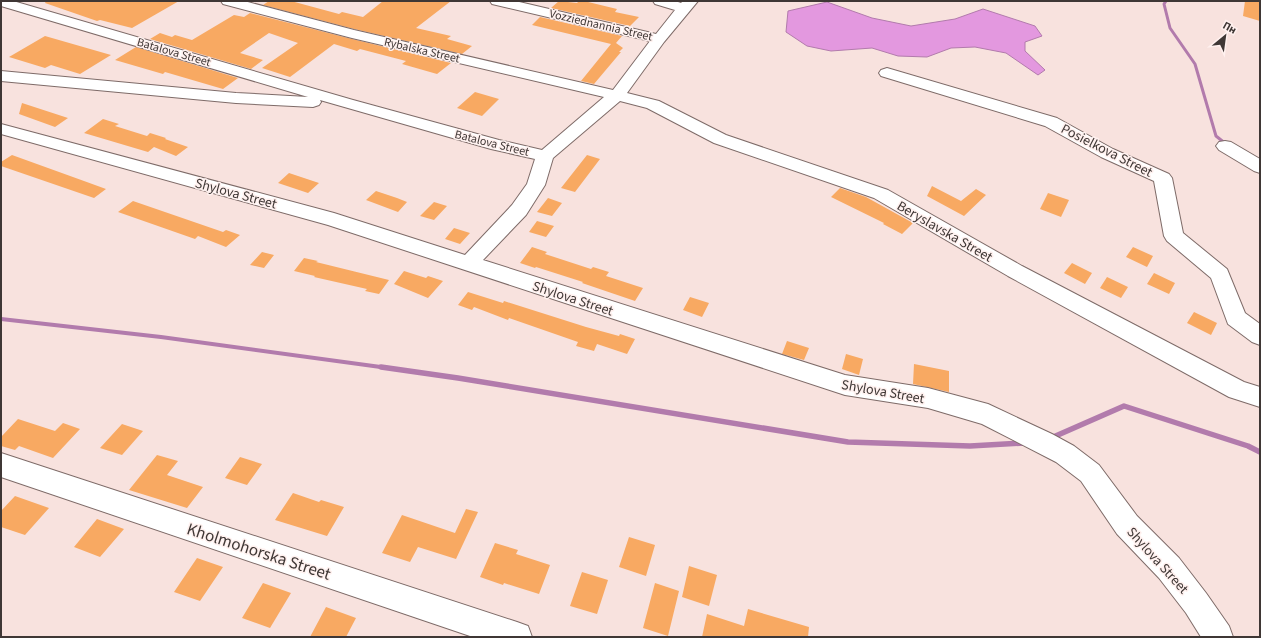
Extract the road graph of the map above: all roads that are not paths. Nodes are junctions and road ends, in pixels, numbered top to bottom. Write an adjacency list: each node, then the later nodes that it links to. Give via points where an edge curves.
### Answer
1 (228, 1): 9 (street, Rybalska Street, via 352,34)
2 (497, 1): 6 (street, Vozziednannia Street)
3 (660, 1): 5 (street)
4 (1, 2): 10 (street, Batalova Street)
5 (688, 4): 6 (street)
6 (659, 38): 9 (street)
7 (887, 73): 16 (street, Posielkova Street, via 1051,122 1107,153 1163,178 1174,236 1220,274 1236,318)
8 (1, 76): 10 (street, Batalova Street, via 236,98)
9 (617, 95): 13 (street); 17 (street, Beryslavska Street, via 653,104 720,139 881,194 1015,271 1237,390)
10 (347, 103): 13 (street, Batalova Street)
11 (1, 129): 15 (street, Shylova Street, via 334,220)
12 (1225, 146): 14 (street)
13 (545, 156): 15 (street, via 536,186 519,210)
14 (1260, 167)
15 (468, 264): 20 (street, Shylova Street, via 845,385 928,398 988,415 1043,442 1065,454 1090,473 1127,525 1169,568)
16 (1260, 336)
17 (1260, 397)
18 (1, 464): 19 (street, Kholmohorska Street)
19 (517, 637)
20 (1218, 637)

